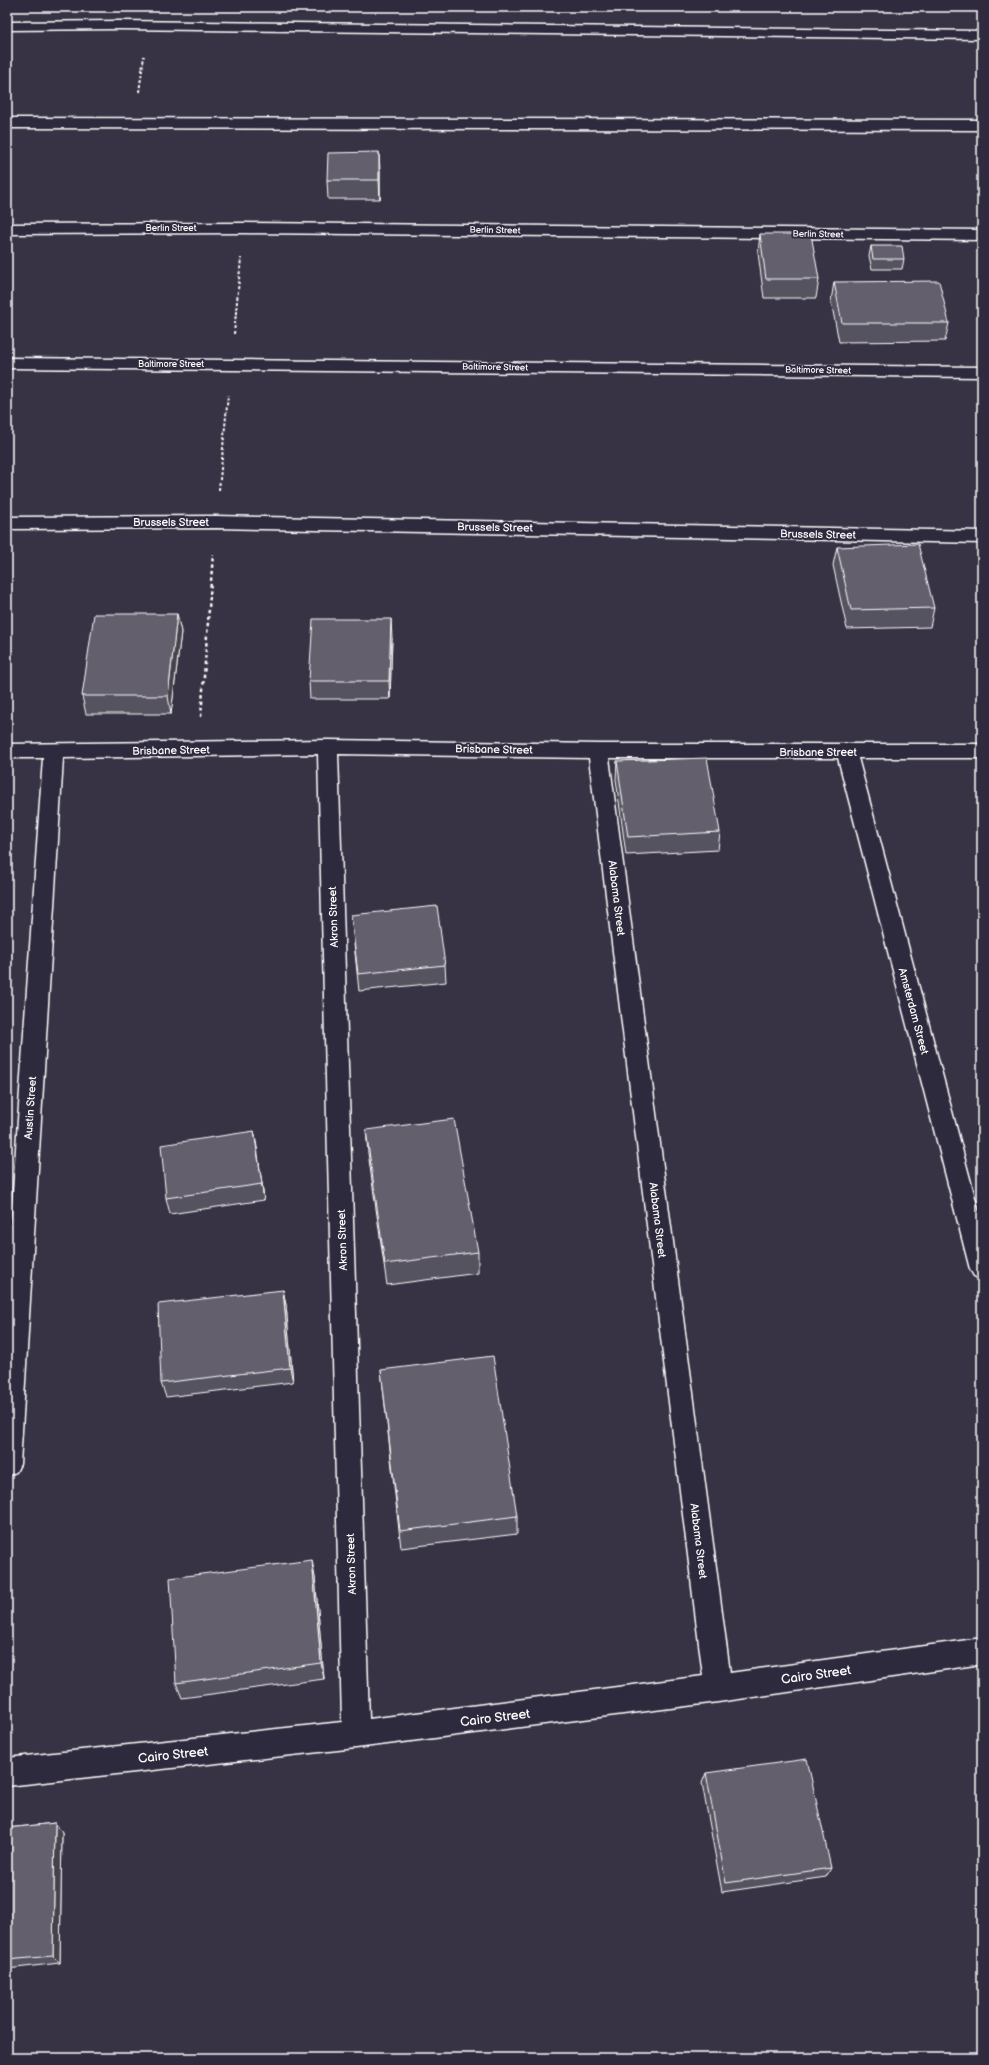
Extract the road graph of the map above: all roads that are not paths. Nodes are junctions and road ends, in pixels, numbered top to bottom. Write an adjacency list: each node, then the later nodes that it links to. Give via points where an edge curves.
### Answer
1 (7, 26): 2 (street, via 149,25)
2 (982, 34)
3 (7, 123): 4 (street)
4 (982, 125)
5 (7, 229): 6 (street, Berlin Street, via 251,228)
6 (982, 235)
7 (7, 363): 8 (street, Baltimore Street)
8 (982, 372)
9 (7, 522): 10 (street, Brussels Street, via 224,522)
10 (982, 537)
11 (328, 747): 13 (street, Brisbane Street); 15 (street, Brisbane Street); 21 (street, Akron Street)
12 (7, 751): 15 (street, Brisbane Street)
13 (598, 751): 16 (street, Brisbane Street); 20 (street, Alabama Street)
14 (982, 751): 16 (street, Brisbane Street)
15 (53, 752): 18 (street, Austin Street)
16 (846, 752): 17 (street, Amsterdam Street)
17 (982, 1269)
18 (7, 1464)
19 (982, 1651): 20 (street, Cairo Street)
20 (718, 1688): 21 (street, Cairo Street)
21 (356, 1734): 22 (street, Cairo Street)
22 (7, 1772)

